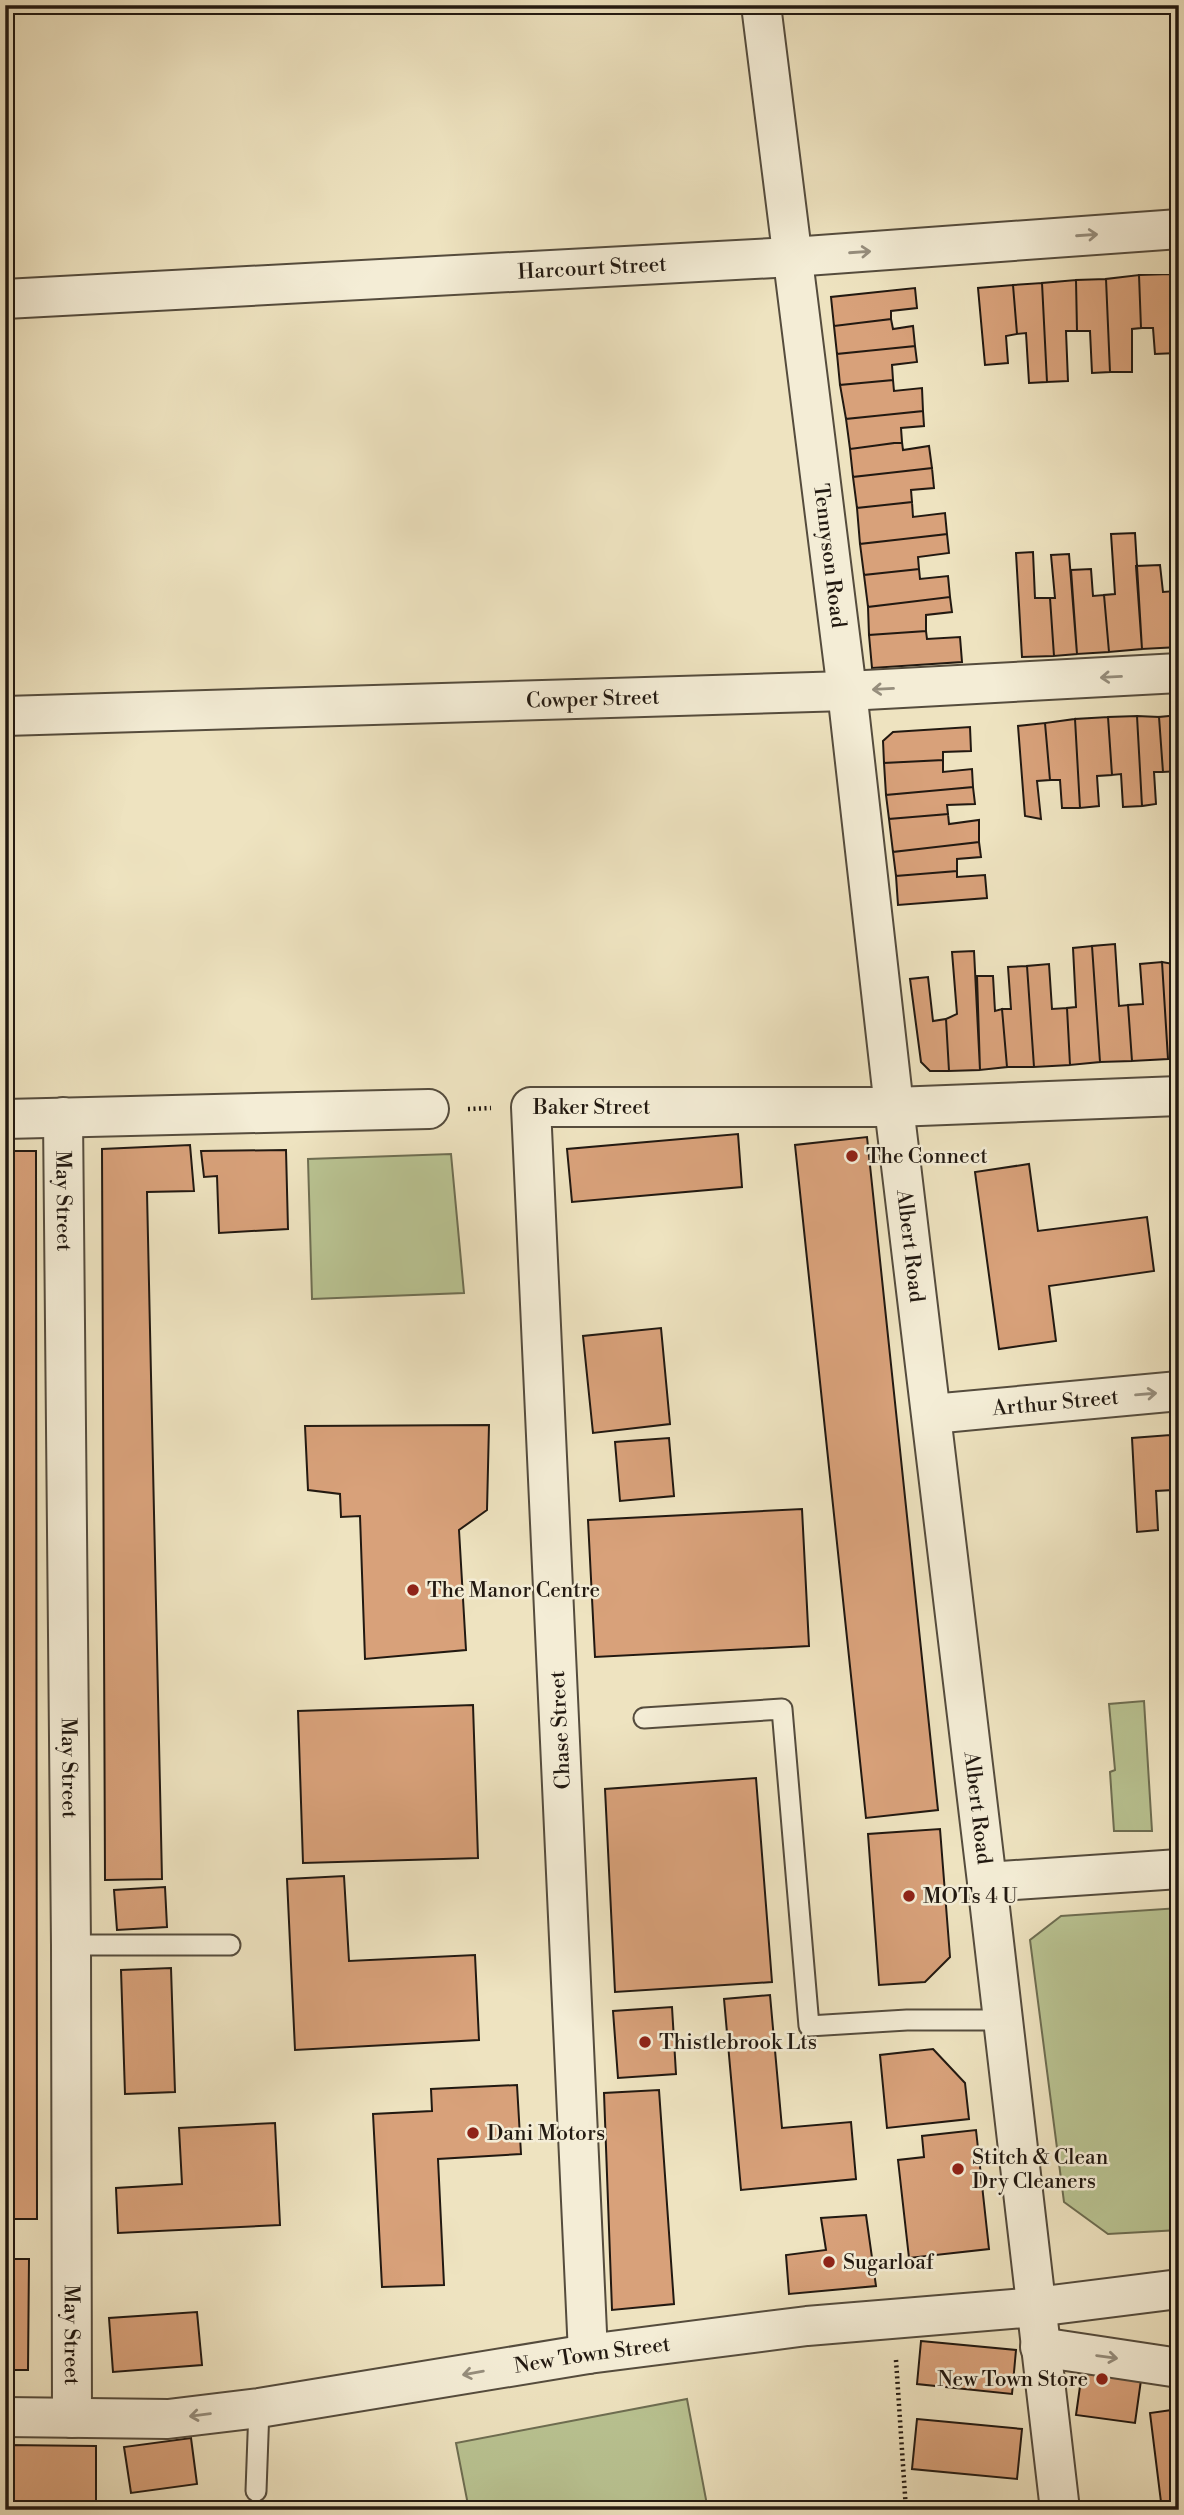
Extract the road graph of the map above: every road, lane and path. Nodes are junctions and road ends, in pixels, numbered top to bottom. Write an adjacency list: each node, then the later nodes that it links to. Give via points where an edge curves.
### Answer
1 (761, 5): 3 (street, Tennyson Road)
2 (1179, 229): 3 (street, Harcourt Street, one-way to 2)
3 (792, 257): 4 (street, Harcourt Street); 6 (street, Tennyson Road)
4 (5, 299)
5 (1179, 673): 6 (street, Cowper Street, one-way to 6)
6 (847, 691): 7 (street, Cowper Street); 10 (street, Tennyson Road)
7 (5, 716)
8 (1179, 1096): 10 (street, Baker Street)
9 (531, 1107): 10 (street, Baker Street); 11 (path, Baker Street); 26 (street, Chase Street)
10 (894, 1107): 15 (street, Albert Road)
11 (429, 1110): 12 (street)
12 (62, 1117): 13 (street); 19 (street, May Street)
13 (5, 1119)
14 (1179, 1391): 15 (street, Arthur Street, one-way to 14)
15 (932, 1414): 18 (street, Albert Road)
16 (644, 1718): 21 (lane, via 782,1709 810,2026)
17 (1179, 1869): 18 (street)
18 (987, 1882): 21 (street, Albert Road)
19 (71, 1945): 20 (lane); 30 (street, May Street)
20 (230, 1945)
21 (1002, 2020): 23 (street, Albert Road)
22 (1179, 2289): 23 (street, New Town Street)
23 (1036, 2307): 24 (street, New Town Street); 25 (street, Albert Road)
24 (893, 2319): 26 (street, New Town Street); 32 (path)
25 (1040, 2347): 27 (street, one-way to 27); 33 (street, Albert Road)
26 (588, 2354): 28 (street, New Town Street, one-way to 28)
27 (1179, 2368)
28 (259, 2407): 30 (street, New Town Street, one-way to 30, via 168,2419); 31 (lane)
29 (5, 2417): 30 (street, New Town Street)
30 (72, 2417)
31 (256, 2491)
32 (906, 2510)
33 (1060, 2510)

